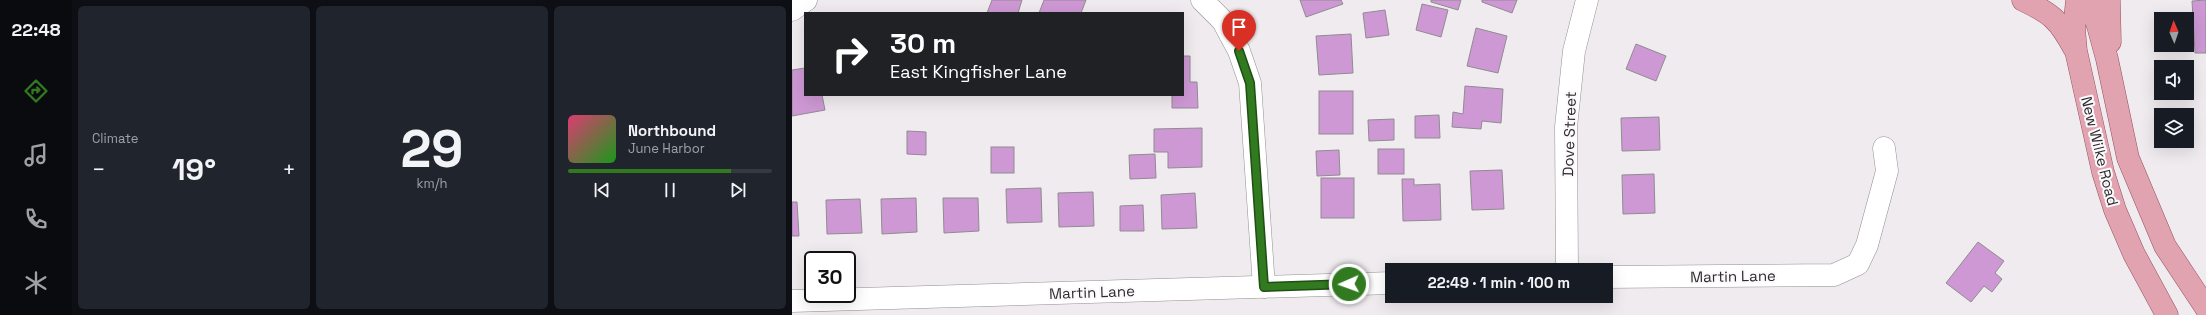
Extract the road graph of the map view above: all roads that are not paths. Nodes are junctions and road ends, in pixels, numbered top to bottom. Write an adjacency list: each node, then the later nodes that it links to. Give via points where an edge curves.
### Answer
1 (806, 0): 8 (street)
2 (1202, 0): 15 (street, via 1223,21 1239,51 1250,83)
3 (1587, 0): 12 (street, Dove Street, via 1574,51 1566,127)
4 (2023, 0): 9 (main road, via 2046,11 2061,25)
5 (2077, 0): 9 (main road, New Wilke Road, via 2074,28)
6 (2088, 0): 10 (main road)
7 (2110, 0): 10 (main road, New Wilke Road, via 2110,45)
8 (792, 10)
9 (2076, 52): 18 (main road, New Wilke Road, via 2103,172 2116,210 2134,254)
10 (2107, 58): 17 (main road, New Wilke Road, via 2128,158 2165,246)
11 (1884, 148): 13 (street, Martin Lane, via 1887,171 1867,244 1858,264 1834,275)
12 (1567, 263)
13 (1613, 277)
14 (1385, 283): 15 (street, Martin Lane)
15 (1264, 287): 16 (street, Martin Lane)
16 (792, 301)
17 (2206, 308)
18 (2167, 315)

